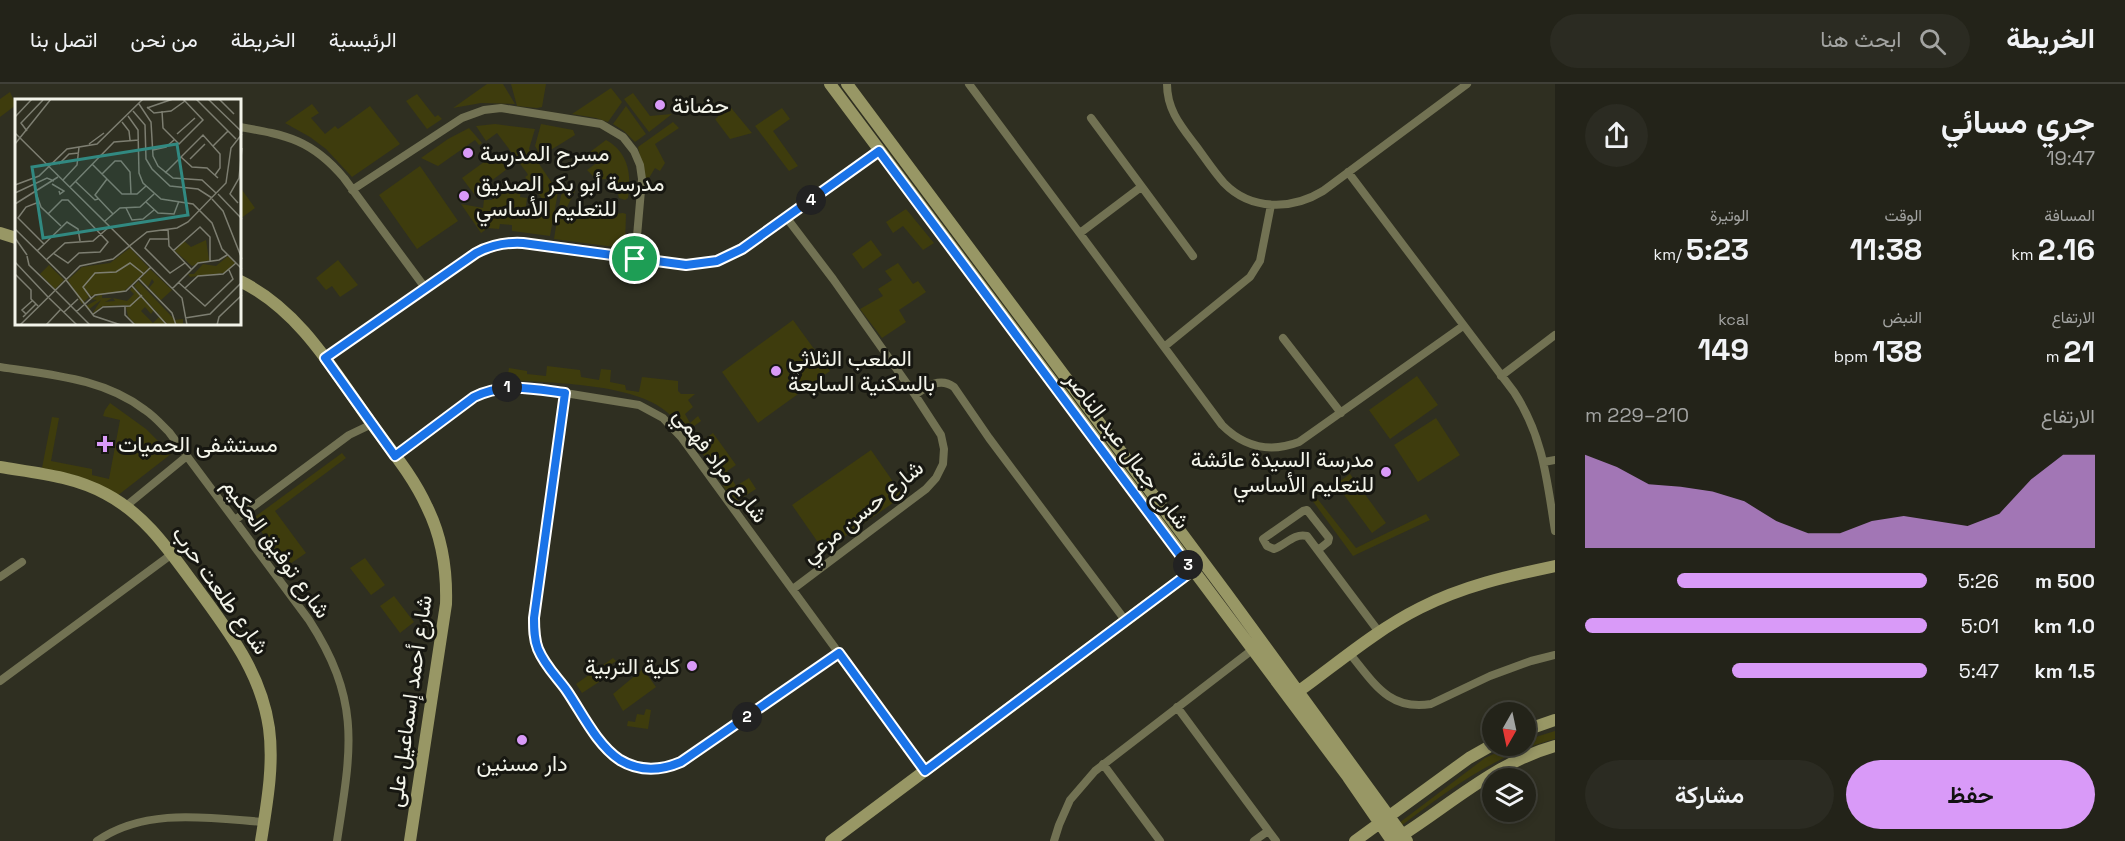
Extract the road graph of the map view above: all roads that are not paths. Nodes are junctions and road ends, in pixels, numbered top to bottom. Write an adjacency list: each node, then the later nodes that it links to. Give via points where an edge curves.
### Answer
1 (830, 84): 8 (street, شارع جمال عبد الناصر)
2 (969, 84): 15 (street)
3 (1167, 84): 12 (street, via 1174,116 1223,182 1245,198)
4 (1467, 84): 9 (street)
5 (852, 86): 17 (street, شارع جمال عبد الناصر)
6 (1090, 118): 10 (street)
7 (242, 127): 11 (street, via 281,134 303,144 330,163)
8 (879, 151): 13 (street); 19 (street, شارع جمال عبد الناصر)
9 (1348, 172): 12 (street, via 1307,200); 23 (street)
10 (1141, 187): 15 (street); 18 (street)
11 (352, 190): 20 (street, via 462,118 484,110 501,108 601,124 623,137 640,165); 22 (street)
12 (1271, 205): 26 (street, via 1260,261 1250,277)
13 (786, 217): 20 (street, via 742,249 717,261 686,265); 31 (street, شارع حسن مرعي)
14 (0, 233): 16 (street)
15 (1080, 233): 26 (street)
16 (15, 238)
17 (970, 251): 19 (street); 56 (street, شارع جمال عبد الناصر)
18 (1193, 256)
19 (958, 258): 46 (street, شارع جمال عبد الناصر)
20 (635, 259): 22 (street, via 506,243 476,253)
21 (242, 281): 27 (street, شارع أحمد إسماعيل على, via 282,309)
22 (426, 289): 27 (street)
23 (1464, 326): 29 (street); 32 (street)
24 (1555, 335): 29 (street)
25 (1282, 338): 32 (street)
26 (1164, 347): 32 (street, via 1222,425 1253,445 1290,445)
27 (325, 358): 33 (street, شارع أحمد إسماعيل على)
28 (0, 367): 34 (street, شارع توفيق الحكيم, via 80,379 111,390 146,410)
29 (1501, 376): 37 (street, via 1526,412)
30 (565, 393): 35 (street, شارع مراد فهمي, via 517,387 487,391); 48 (street, شارع مراد فهمي, via 639,405 670,423); 52 (street, via 534,630 545,664 613,754 645,769 664,769 681,762)
31 (915, 395): 48 (street, شارع حسن مرعي, via 943,442 943,464 936,478); 49 (street, via 935,383 954,387)
32 (1341, 413)
33 (372, 424): 35 (street, شارع أحمد إسماعيل على); 40 (street, via 349,435)
34 (188, 456): 39 (street); 40 (street, شارع توفيق الحكيم)
35 (395, 456): 71 (street, شارع أحمد إسماعيل على, via 434,521 446,591)
36 (1555, 460): 37 (street)
37 (1544, 462): 41 (street)
38 (0, 467): 39 (street, شارع طلعت حرب, via 80,482)
39 (126, 507): 43 (street, شارع طلعت حرب, via 147,524)
40 (235, 520): 70 (street, شارع توفيق الحكيم, via 309,620 338,673 350,732)
41 (1555, 531)
42 (1318, 550): 42 (street, via 1304,535 1294,536 1274,549 1263,539 1307,510 1329,538); 50 (street)
43 (172, 554): 55 (street); 65 (street, شارع طلعت حرب, via 238,645 260,692 271,760)
44 (22, 562): 47 (street)
45 (1555, 566): 50 (street, via 1453,593)
46 (1192, 571): 49 (street); 51 (street, شارع جمال عبد الناصر)
47 (0, 577)
48 (793, 589): 52 (street, شارع مراد فهمي)
49 (1125, 620): 63 (street)
50 (1379, 632): 53 (street)
51 (1252, 650): 57 (street); 64 (street, شارع جمال عبد الناصر)
52 (839, 653): 63 (street, شارع مراد فهمي)
53 (1350, 654): 54 (street, via 1388,697 1420,706 1510,668); 56 (street)
54 (1555, 655)
55 (0, 681)
56 (1299, 691): 64 (street, شارع جمال عبد الناصر)
57 (1177, 707): 62 (street); 66 (street)
58 (1555, 720): 59 (street)
59 (1536, 727)
60 (1555, 746): 67 (street, via 1494,772)
61 (1482, 751): 64 (street)
62 (1103, 764): 73 (street, via 1070,800); 74 (street)
63 (925, 771): 72 (street)
64 (1385, 820): 67 (street, شارع جمال عبد الناصر); 77 (street)
65 (264, 822): 68 (street, via 179,816 126,827); 69 (street, شارع طلعت حرب)
66 (1268, 831): 75 (street); 76 (street)
67 (1399, 839)
68 (97, 841)
69 (261, 841)
70 (337, 841)
71 (410, 841)
72 (831, 841)
73 (1054, 841)
74 (1161, 841)
75 (1254, 841)
76 (1276, 841)
77 (1355, 841)

